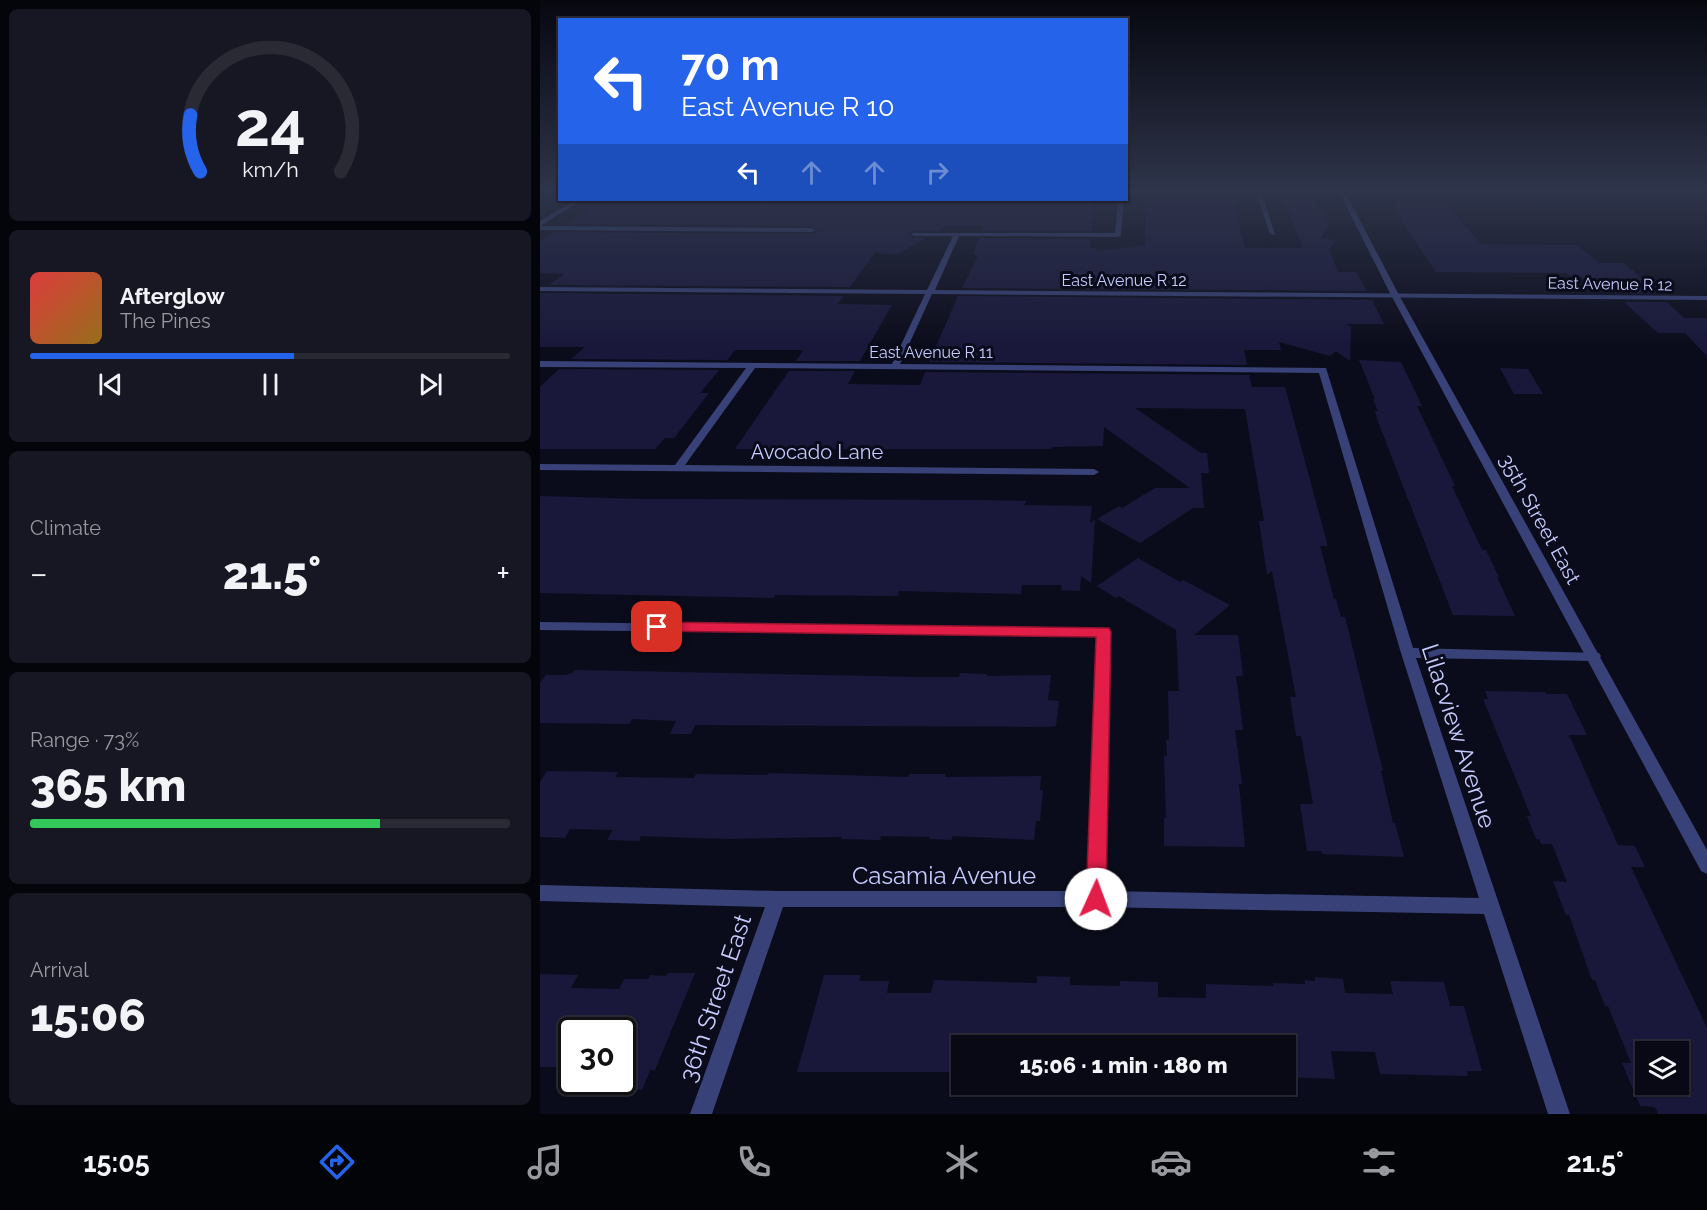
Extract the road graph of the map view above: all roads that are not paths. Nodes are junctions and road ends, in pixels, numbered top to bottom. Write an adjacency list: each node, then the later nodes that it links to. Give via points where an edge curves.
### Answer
1 (954, 242): 4 (street)
2 (1368, 242): 5 (street, 35th Street East)
3 (540, 289): 4 (street, East Avenue R 12)
4 (932, 292): 5 (street, East Avenue R 12); 9 (street)
5 (1395, 295): 6 (street, East Avenue R 12); 16 (street, 35th Street East)
6 (1707, 298)
7 (540, 364): 8 (street, East Avenue R 11)
8 (753, 365): 9 (street, East Avenue R 11); 12 (street)
9 (896, 366): 10 (street, East Avenue R 11)
10 (1323, 370): 15 (street, Lilacview Avenue)
11 (540, 467): 12 (street, Avocado Lane)
12 (677, 469): 13 (street, Avocado Lane)
13 (1094, 472)
14 (540, 626): 20 (street, via 1104,632)
15 (1408, 653): 16 (street); 21 (street, Lilacview Avenue)
16 (1594, 656): 17 (street, 35th Street East)
17 (1707, 866)
18 (540, 893): 19 (street, Casamia Avenue)
19 (777, 899): 20 (street, Casamia Avenue); 22 (street, 36th Street East)
20 (1096, 899): 21 (street, Casamia Avenue)
21 (1491, 906): 23 (street, Lilacview Avenue)
22 (701, 1114)
23 (1559, 1114)

